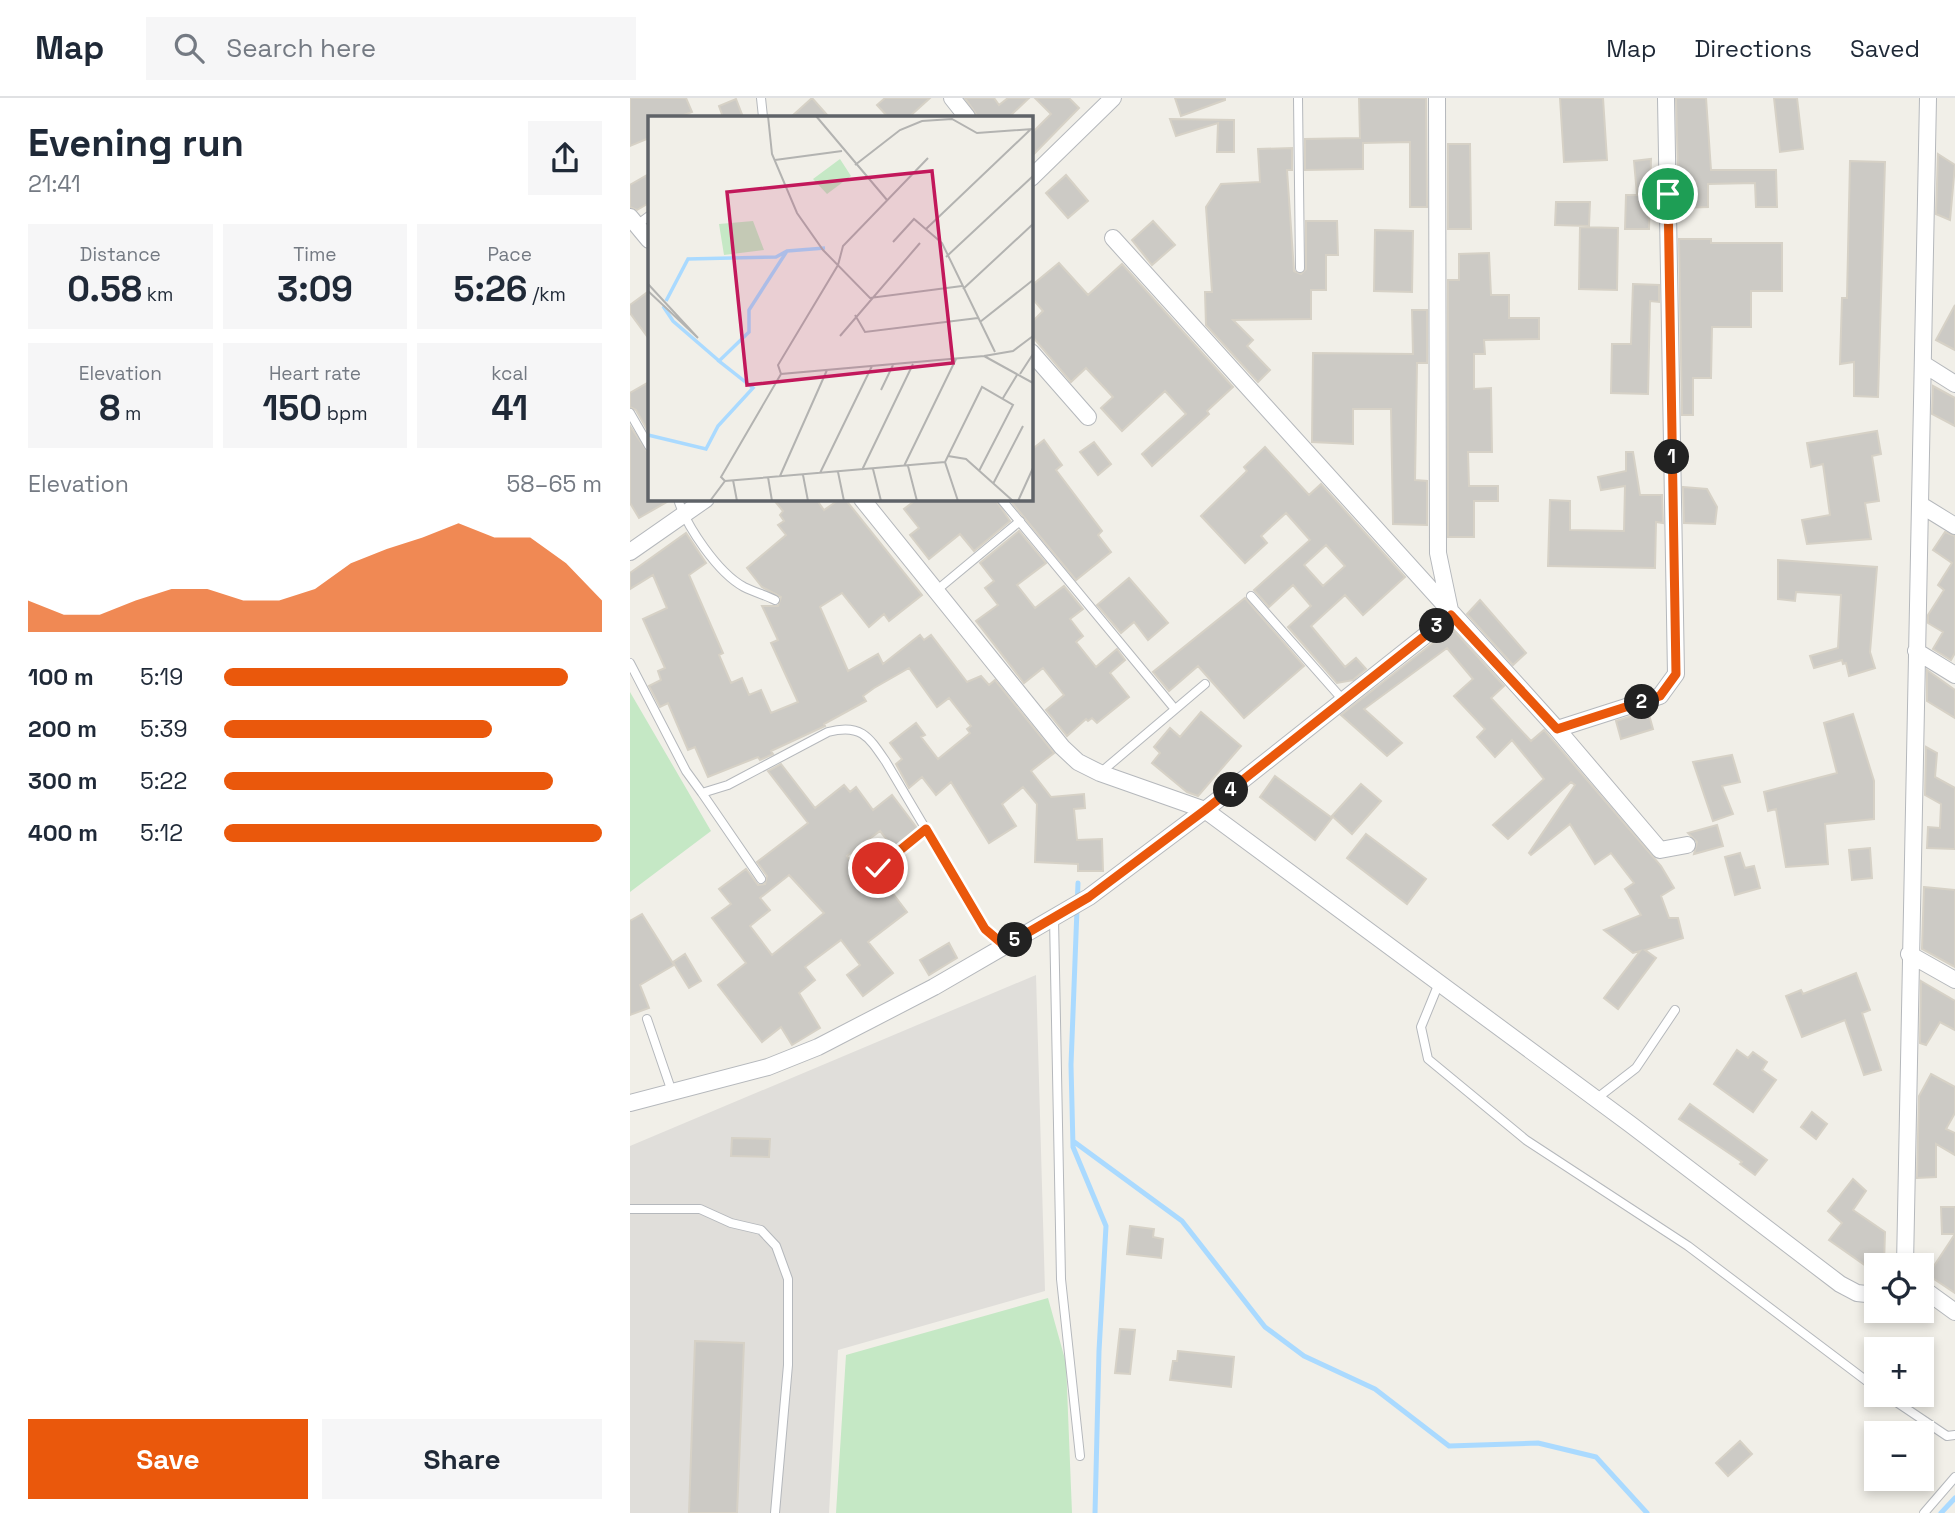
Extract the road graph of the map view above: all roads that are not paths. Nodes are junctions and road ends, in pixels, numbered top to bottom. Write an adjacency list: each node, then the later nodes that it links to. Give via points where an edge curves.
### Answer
1 (761, 98): 8 (lane)
2 (951, 98): 9 (street)
3 (1113, 98): 10 (street)
4 (1298, 98): 14 (lane)
5 (1437, 98): 33 (street, via 1437,552)
6 (1666, 98): 40 (street, via 1676,674 1660,696)
7 (1928, 98): 16 (street)
8 (763, 116)
9 (966, 116)
10 (1032, 177)
11 (639, 219): 12 (street)
12 (648, 238)
13 (1113, 238): 33 (street)
14 (1300, 268)
15 (1032, 353): 19 (street)
16 (1925, 365): 17 (street); 25 (street)
17 (1955, 384)
18 (630, 413): 20 (lane)
19 (1088, 416)
20 (648, 444)
21 (678, 500): 26 (lane)
22 (705, 500): 26 (street)
23 (867, 500): 30 (street)
24 (1003, 500): 27 (lane)
25 (1921, 505): 28 (street); 34 (street)
26 (683, 516): 29 (street); 32 (lane, via 725,573)
27 (1020, 521): 30 (lane); 39 (lane)
28 (1955, 526)
29 (630, 552)
30 (937, 590): 41 (street, via 1062,747)
31 (1251, 596): 38 (lane)
32 (775, 600)
33 (1451, 615): 38 (street); 40 (street)
34 (1916, 651): 36 (street); 50 (street)
35 (630, 663): 42 (lane, via 685,771)
36 (1955, 675)
37 (1205, 684): 39 (lane)
38 (1343, 700): 43 (street)
39 (1174, 708): 41 (lane)
40 (1557, 729): 45 (street, via 1660,850)
41 (1100, 773): 43 (street)
42 (702, 793): 44 (lane, via 728,785 845,727 871,740); 47 (lane)
43 (1205, 810): 48 (street, via 1089,897); 52 (street)
44 (926, 829): 46 (lane); 49 (lane, via 985,929)
45 (1687, 845)
46 (878, 868)
47 (761, 879)
48 (1054, 917): 49 (street); 66 (lane, via 1061,1279)
49 (1005, 946): 55 (street, via 934,988 768,1068)
50 (1909, 954): 51 (street); 59 (street)
51 (1955, 981)
52 (1439, 983): 56 (street); 63 (lane, via 1422,1027 1428,1059 1526,1140 1688,1246)
53 (1675, 1010): 56 (lane, via 1636,1068)
54 (648, 1019): 55 (lane)
55 (672, 1092): 57 (street)
56 (1596, 1099): 60 (street, via 1840,1284)
57 (630, 1103)
58 (630, 1209): 68 (lane, via 700,1209 761,1230 776,1246 788,1279 788,1366)
59 (1905, 1253)
60 (1864, 1294)
61 (1934, 1297): 62 (street)
62 (1955, 1312)
63 (1864, 1379)
64 (1904, 1407): 65 (lane, via 1947,1436)
65 (1955, 1435)
66 (1080, 1456)
67 (1955, 1477): 69 (lane)
68 (775, 1513)
69 (1924, 1513)

